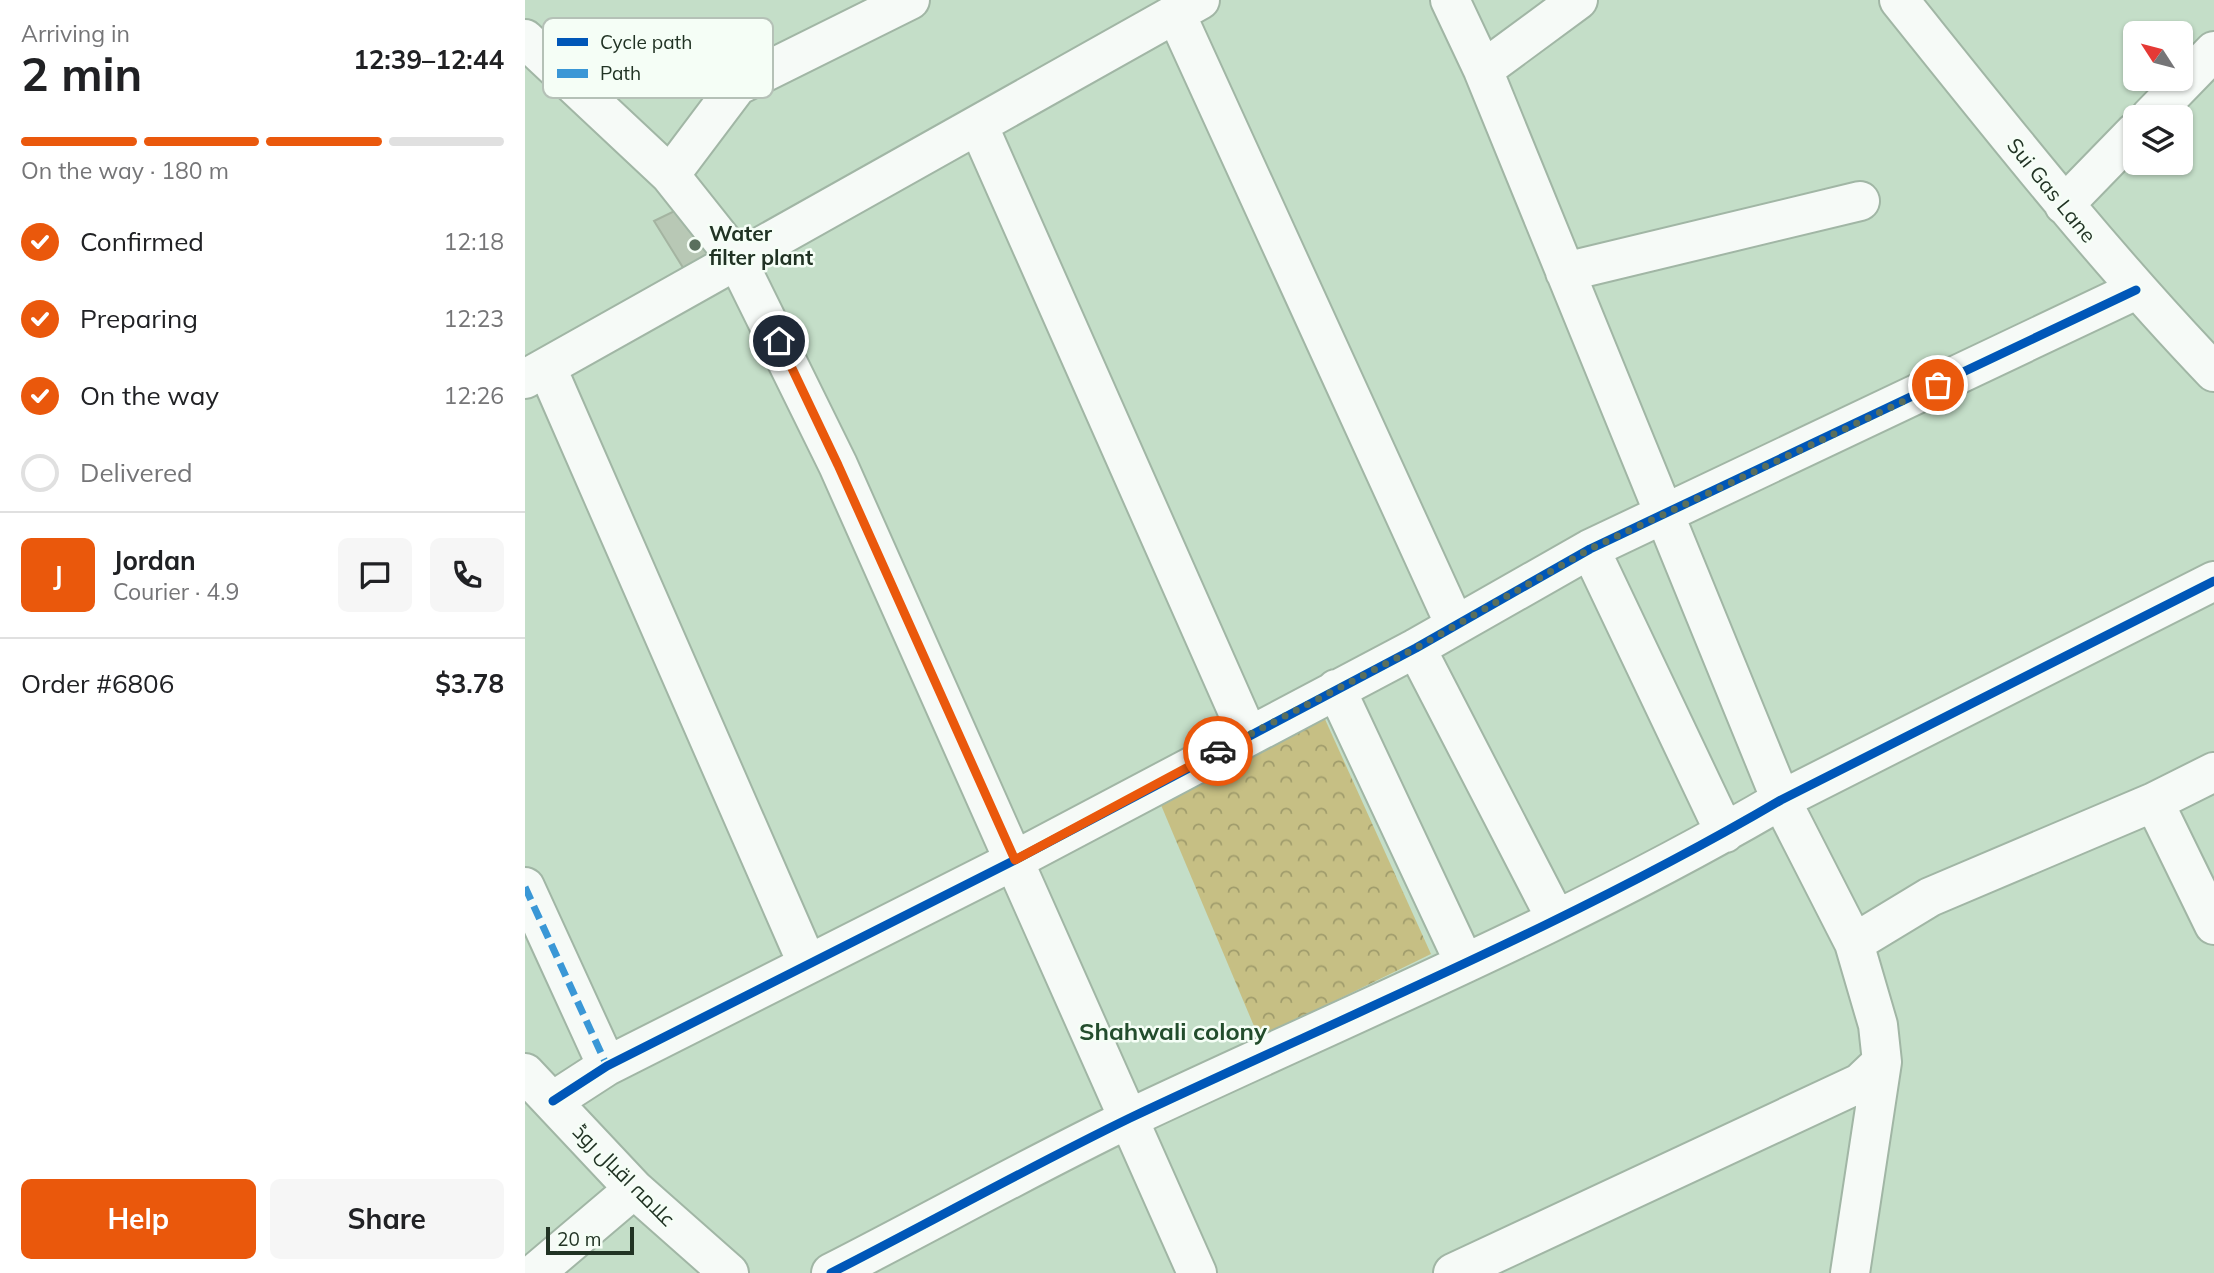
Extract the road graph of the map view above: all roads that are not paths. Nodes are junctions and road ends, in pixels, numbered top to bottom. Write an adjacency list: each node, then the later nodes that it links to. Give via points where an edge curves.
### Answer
1 (910, 0): 9 (street)
2 (1450, 0): 10 (street)
3 (1578, 0): 10 (street)
4 (1899, 0): 18 (street, Sui Gas Lane)
5 (1188, 7): 14 (street); 27 (street)
6 (525, 39): 8 (street)
7 (2214, 51): 13 (street)
8 (543, 56)
9 (773, 68)
10 (1483, 70): 20 (street)
11 (588, 98): 16 (street)
12 (728, 98): 16 (street)
13 (2162, 105)
14 (979, 127): 19 (street); 30 (street)
15 (2123, 144): 18 (street)
16 (670, 174): 19 (street)
17 (1860, 201): 20 (street)
18 (2064, 205): 21 (street, Sui Gas Lane)
19 (736, 258): 23 (street); 35 (street, via 838,465)
20 (1565, 272): 24 (street)
21 (2136, 290): 22 (street, Sui Gas Lane); 24 (street)
22 (2214, 372)
23 (536, 373): 41 (street)
24 (1667, 515): 25 (street); 32 (street)
25 (1590, 549): 27 (street); 34 (street)
26 (2214, 581): 32 (street)
27 (1455, 625): 28 (street)
28 (1416, 648): 29 (street); 37 (street)
29 (1336, 689): 30 (street); 40 (street)
30 (1248, 735): 35 (street)
31 (2214, 772): 33 (street)
32 (1781, 800): 34 (street); 39 (street)
33 (2154, 802): 38 (street); 39 (street, via 1930,897)
34 (1725, 833): 37 (street)
35 (1015, 860): 41 (street); 46 (street)
36 (525, 887): 43 (street)
37 (1556, 919): 40 (street)
38 (2214, 925)
39 (1854, 943): 42 (street, via 1878,1025)
40 (1464, 962): 46 (street)
41 (807, 963): 43 (street)
42 (1882, 1062): 52 (street, via 1860,1083); 53 (street)
43 (607, 1066): 45 (street)
44 (525, 1073): 45 (street, علامہ اقبال روڈ)
45 (553, 1101): 47 (street, علامہ اقبال روڈ)
46 (1126, 1120): 50 (street); 51 (street)
47 (634, 1189): 48 (street); 49 (street, علامہ اقبال روڈ)
48 (535, 1273)
49 (729, 1273)
50 (831, 1273)
51 (1197, 1273)
52 (1453, 1273)
53 (1850, 1273)

